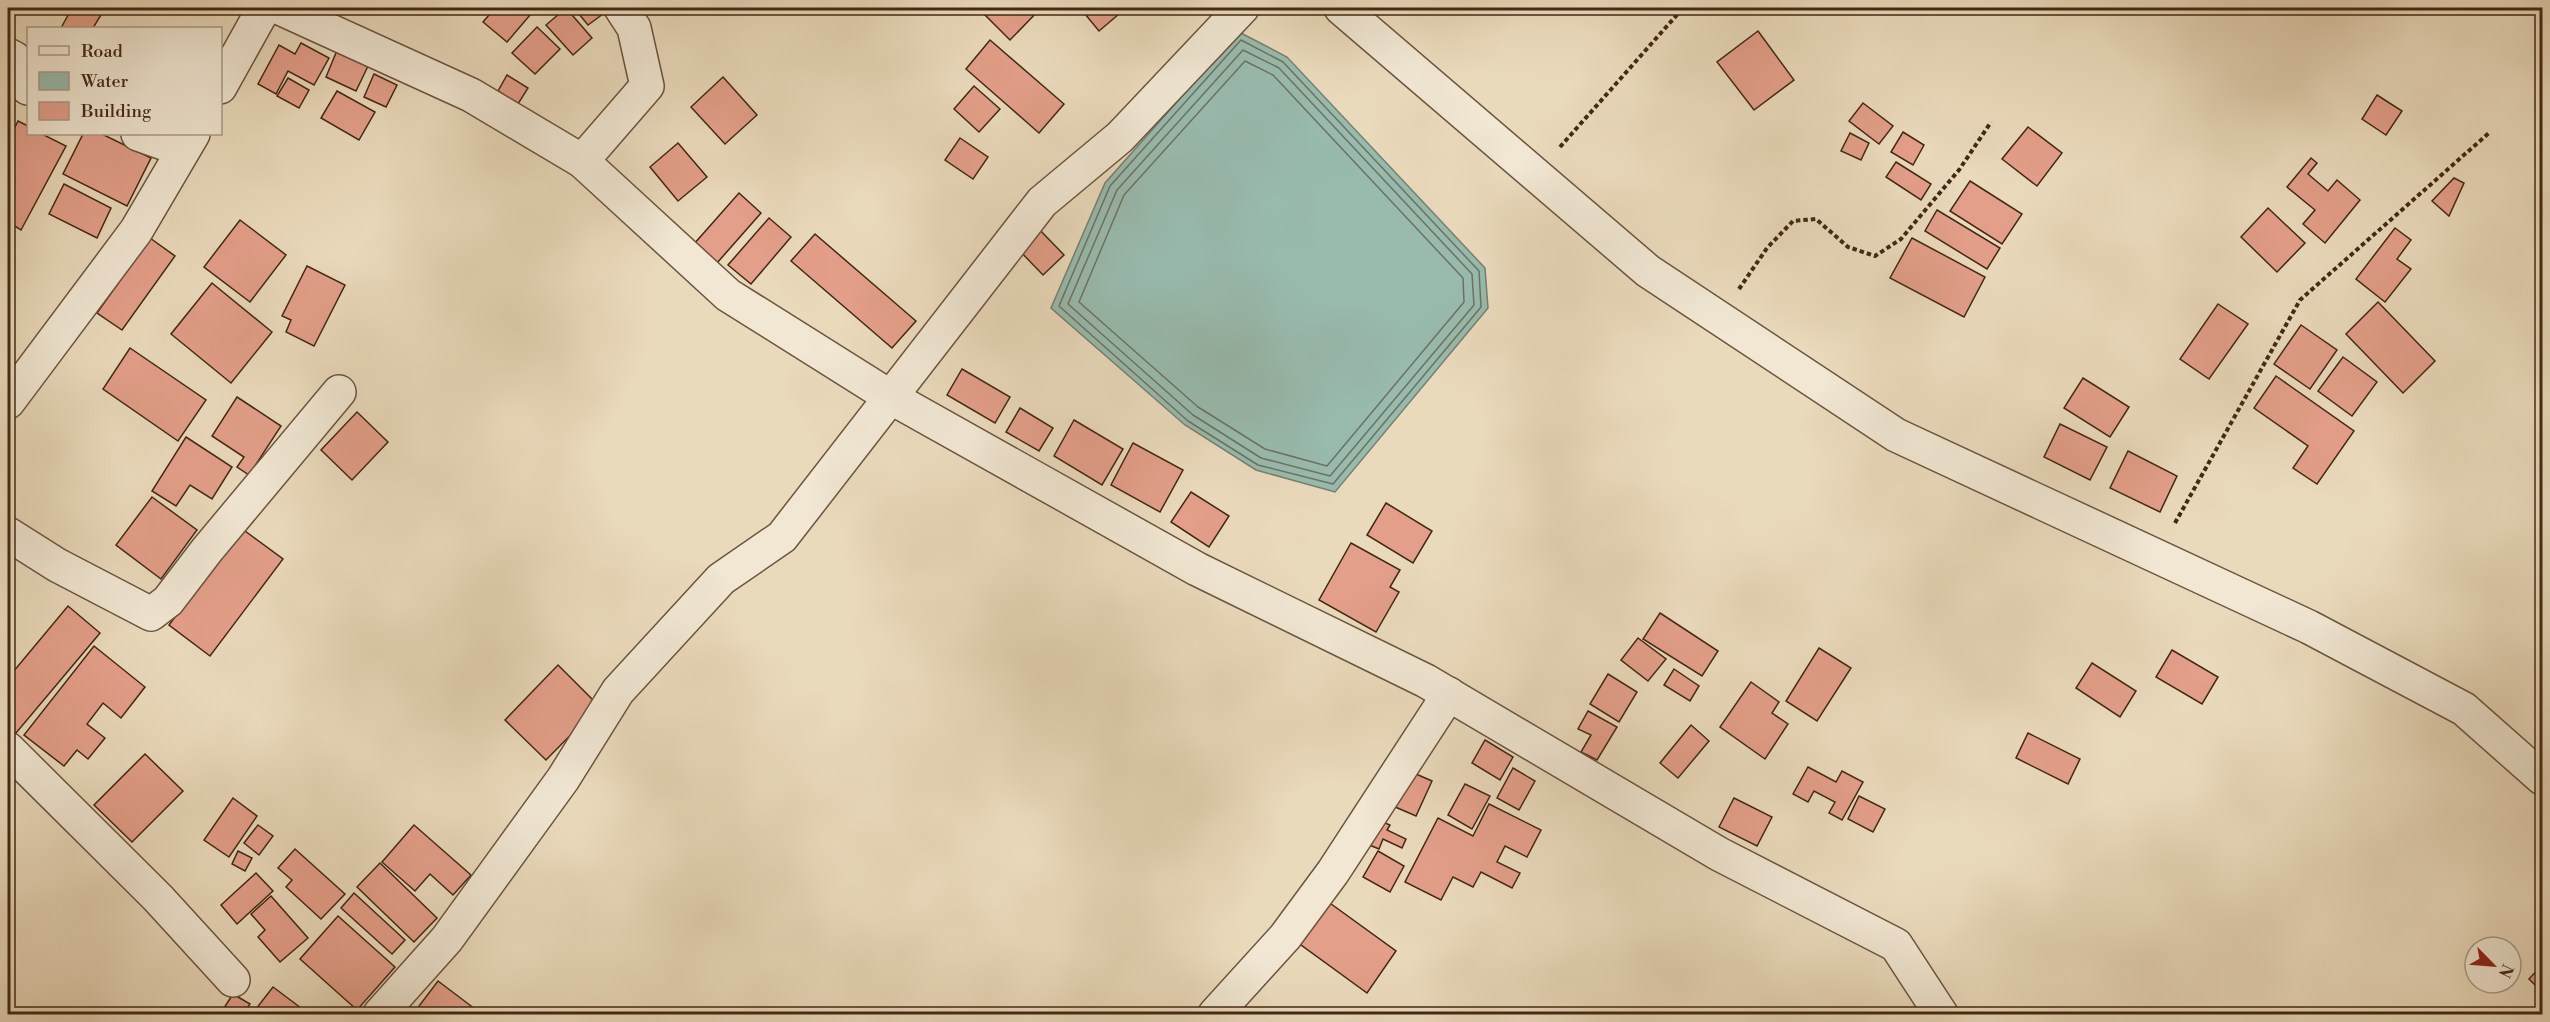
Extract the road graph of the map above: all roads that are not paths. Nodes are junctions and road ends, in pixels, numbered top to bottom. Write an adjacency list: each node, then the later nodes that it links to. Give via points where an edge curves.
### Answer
1 (264, 8): 7 (street)
2 (280, 8): 11 (street, via 471,95)
3 (621, 8): 11 (street, via 634,28 647,86)
4 (1242, 8): 13 (street, via 1120,137 1042,202)
5 (1341, 8): 18 (street, via 1648,272 1896,435 2309,627 2464,709)
6 (8, 55): 8 (street, via 14,58)
7 (222, 83)
8 (27, 87)
9 (144, 135): 10 (street)
10 (188, 142): 14 (street, via 136,231)
11 (582, 161): 13 (street, via 728,295)
12 (339, 392): 15 (street, via 168,601 151,614 57,565)
13 (892, 398): 16 (street, via 1197,569); 20 (street, via 782,537 721,579 618,691 563,779 447,939)
14 (8, 402)
15 (8, 534)
16 (1449, 694): 21 (street, via 1326,882 1285,938); 22 (street, via 1719,854 1896,945)
17 (8, 749): 19 (street, via 158,898)
18 (2542, 778)
19 (233, 980)
20 (380, 1014)
21 (1215, 1014)
22 (1941, 1014)

